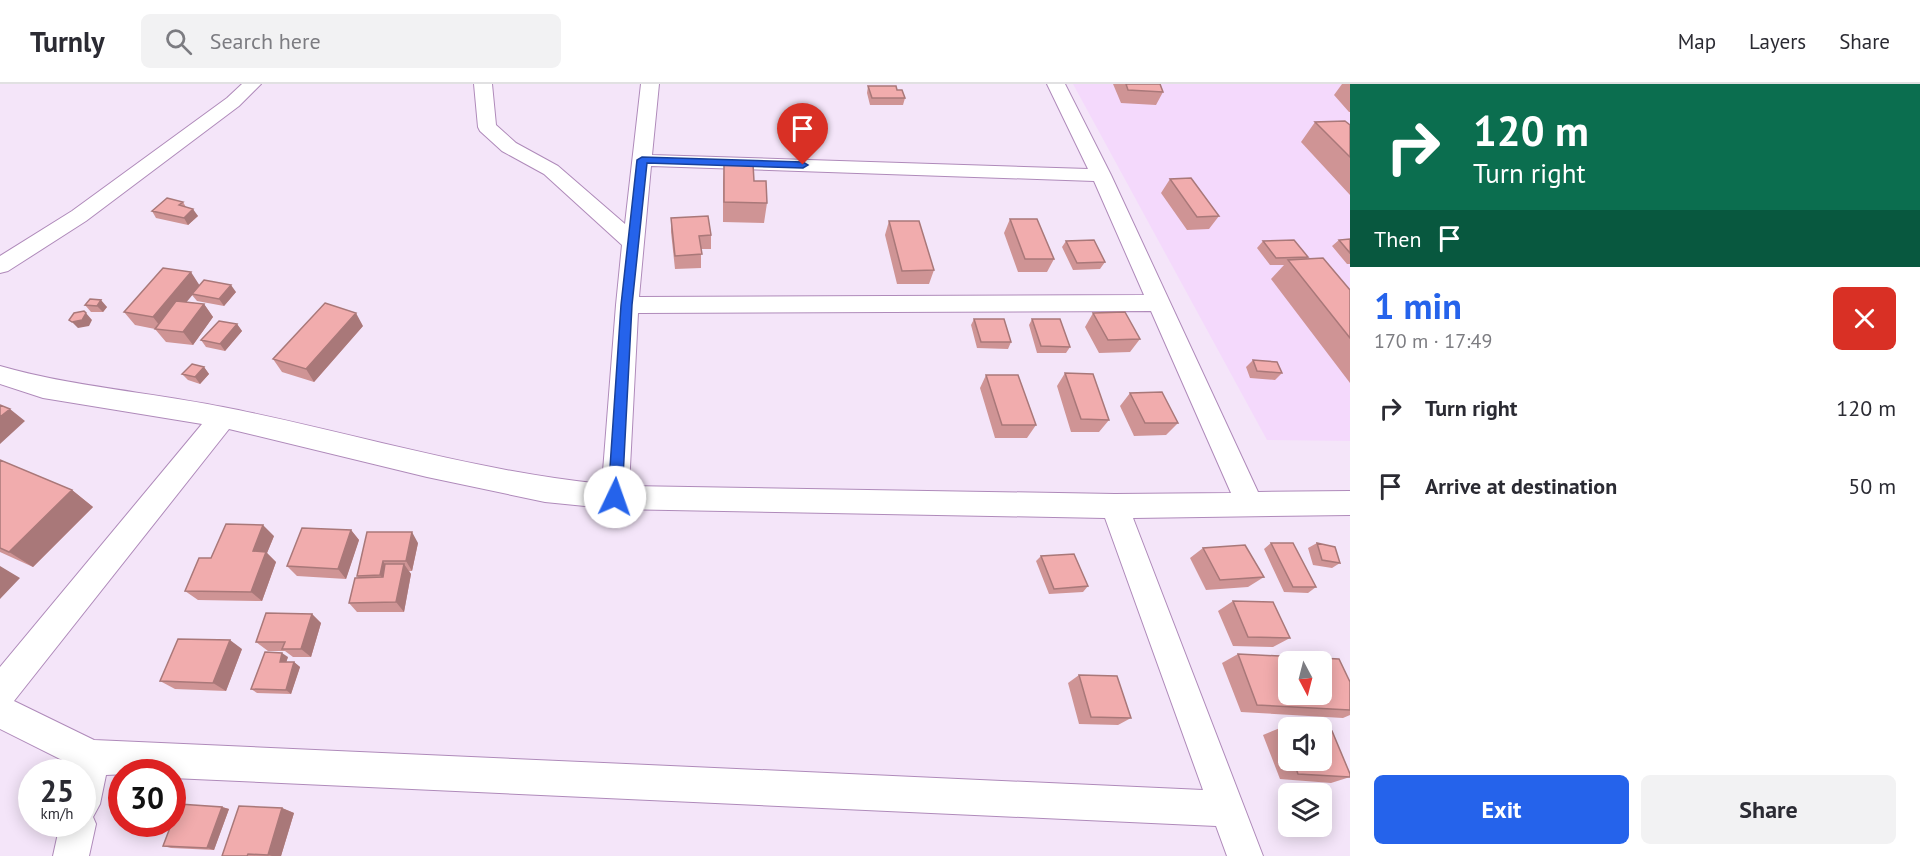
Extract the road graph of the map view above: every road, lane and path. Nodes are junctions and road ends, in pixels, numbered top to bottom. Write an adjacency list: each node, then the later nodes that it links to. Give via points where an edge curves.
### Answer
1 (252, 84): 8 (street, via 79,216)
2 (483, 84): 7 (street, via 487,127 509,147 551,170)
3 (650, 84): 5 (street)
4 (1056, 84): 6 (street)
5 (642, 160): 6 (street); 7 (street)
6 (1101, 175): 9 (street)
7 (633, 243): 10 (street)
8 (0, 266)
9 (1158, 303): 10 (street); 14 (street)
10 (627, 305): 13 (street)
11 (0, 375): 12 (street, via 43,388)
12 (223, 417): 13 (street, via 427,466 545,490); 17 (street)
13 (615, 497): 16 (street)
14 (1249, 503): 15 (street); 16 (street)
15 (1350, 503)
16 (1115, 506): 20 (street)
17 (0, 692)
18 (0, 711): 19 (street)
19 (93, 758): 20 (street)
20 (1227, 809): 23 (street)
21 (75, 837): 22 (street)
22 (71, 856)
23 (1245, 856)

